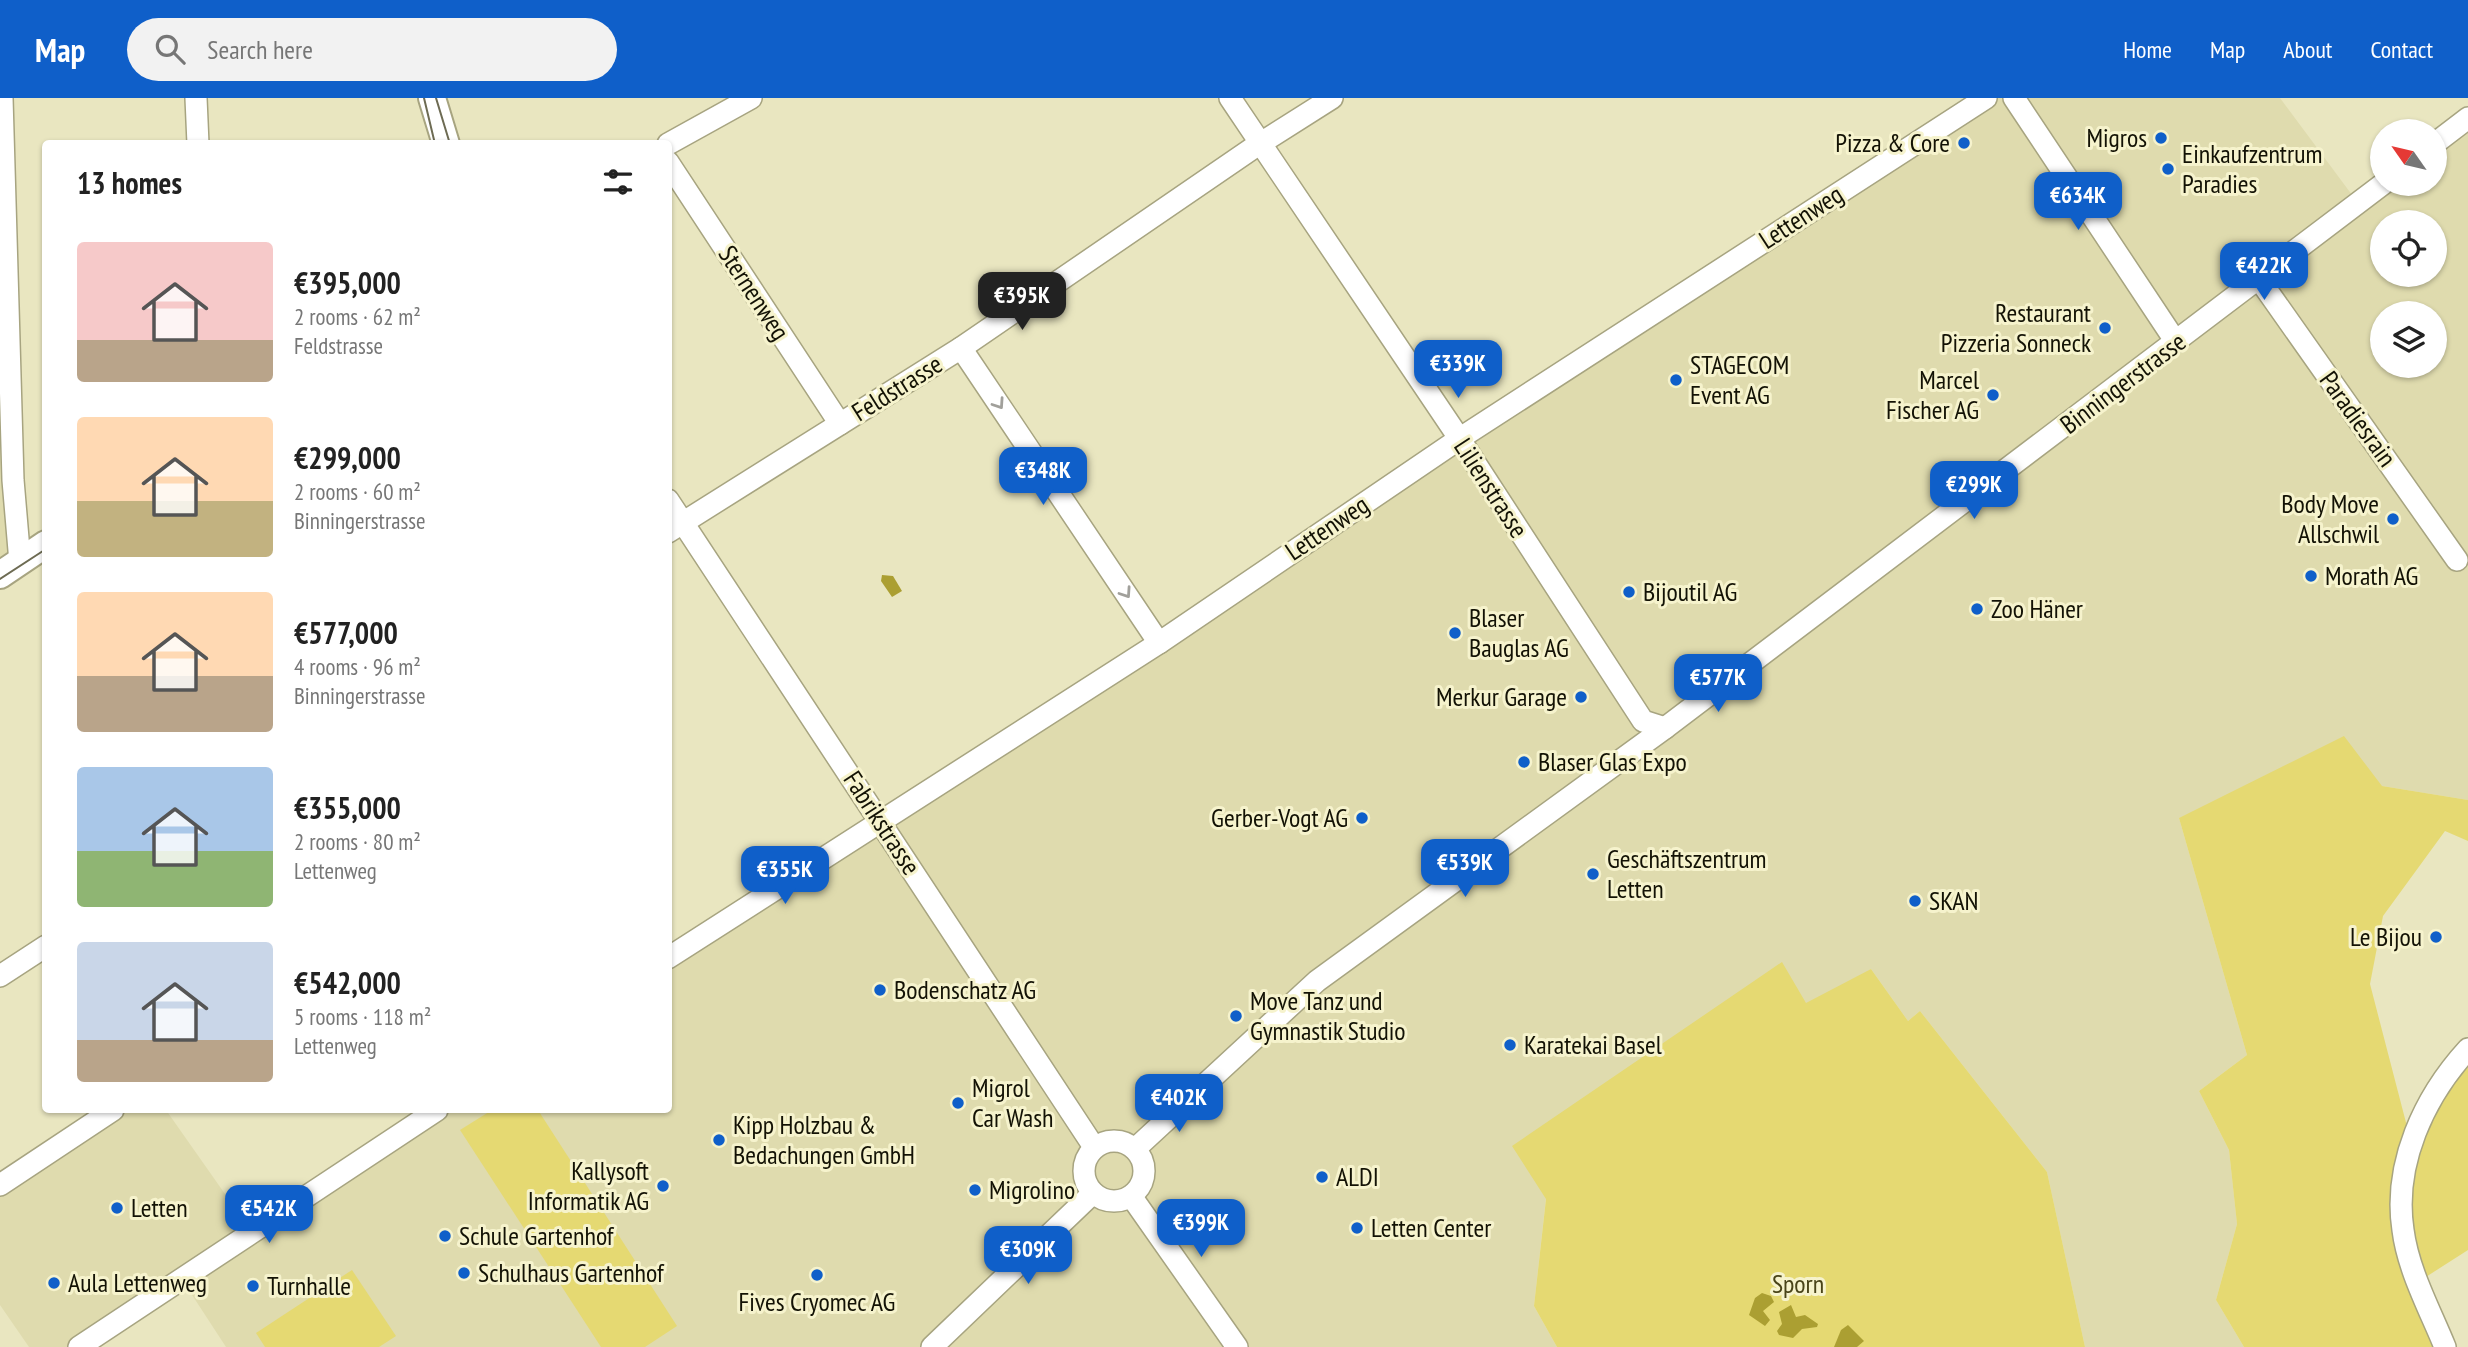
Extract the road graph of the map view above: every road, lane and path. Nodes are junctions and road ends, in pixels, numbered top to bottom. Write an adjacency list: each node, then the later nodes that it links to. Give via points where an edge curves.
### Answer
1 (2, 98): 21 (street)
2 (196, 98): 11 (street)
3 (430, 98): 12 (main road); 13 (main road)
4 (751, 98): 14 (street)
5 (1230, 98): 15 (street, Lilienstrasse)
6 (1332, 98): 15 (street, Feldstrasse)
7 (1986, 98): 23 (street, Lettenweg)
8 (2014, 98): 19 (street)
9 (2466, 123): 10 (street)
10 (2447, 135)
11 (198, 140)
12 (433, 140)
13 (445, 140)
14 (672, 142)
15 (1259, 144): 20 (street, Feldstrasse); 23 (street, Lilienstrasse)
16 (672, 168): 22 (street, Sternenweg)
17 (2370, 194): 18 (street, Binningerstrasse)
18 (2259, 279): 19 (street, Binningerstrasse); 26 (street, Paradiesrain)
19 (2176, 342): 29 (street, Binningerstrasse)
20 (961, 348): 22 (street, Feldstrasse); 28 (street, one-way to 28)
21 (5, 400): 27 (street)
22 (840, 424): 24 (street, Feldstrasse)
23 (1459, 438): 28 (street, Lettenweg); 29 (street, Lilienstrasse, via 1643,721)
24 (676, 527): 30 (street, Fabrikstrasse)
25 (42, 547): 27 (main road)
26 (2457, 560)
27 (10, 568)
28 (1159, 643): 30 (street, Lettenweg)
29 (1665, 728): 38 (street, Binningerstrasse, via 1317,981)
30 (879, 820): 32 (street, Lettenweg); 37 (street, Fabrikstrasse)
31 (42, 949): 33 (street)
32 (672, 955)
33 (0, 976)
34 (2468, 1048): 45 (street, via 2410,1139 2404,1165 2402,1230)
35 (108, 1113): 39 (street)
36 (432, 1113): 42 (street)
37 (1094, 1147): 38 (street, via 1110,1140); 40 (street, via 1083,1175)
38 (1135, 1149): 41 (street, via 1144,1174)
39 (0, 1185)
40 (1093, 1194): 41 (street, via 1111,1201); 43 (street)
41 (1131, 1196): 44 (street)
42 (79, 1347)
43 (932, 1347)
44 (1237, 1347)
45 (2445, 1347)

